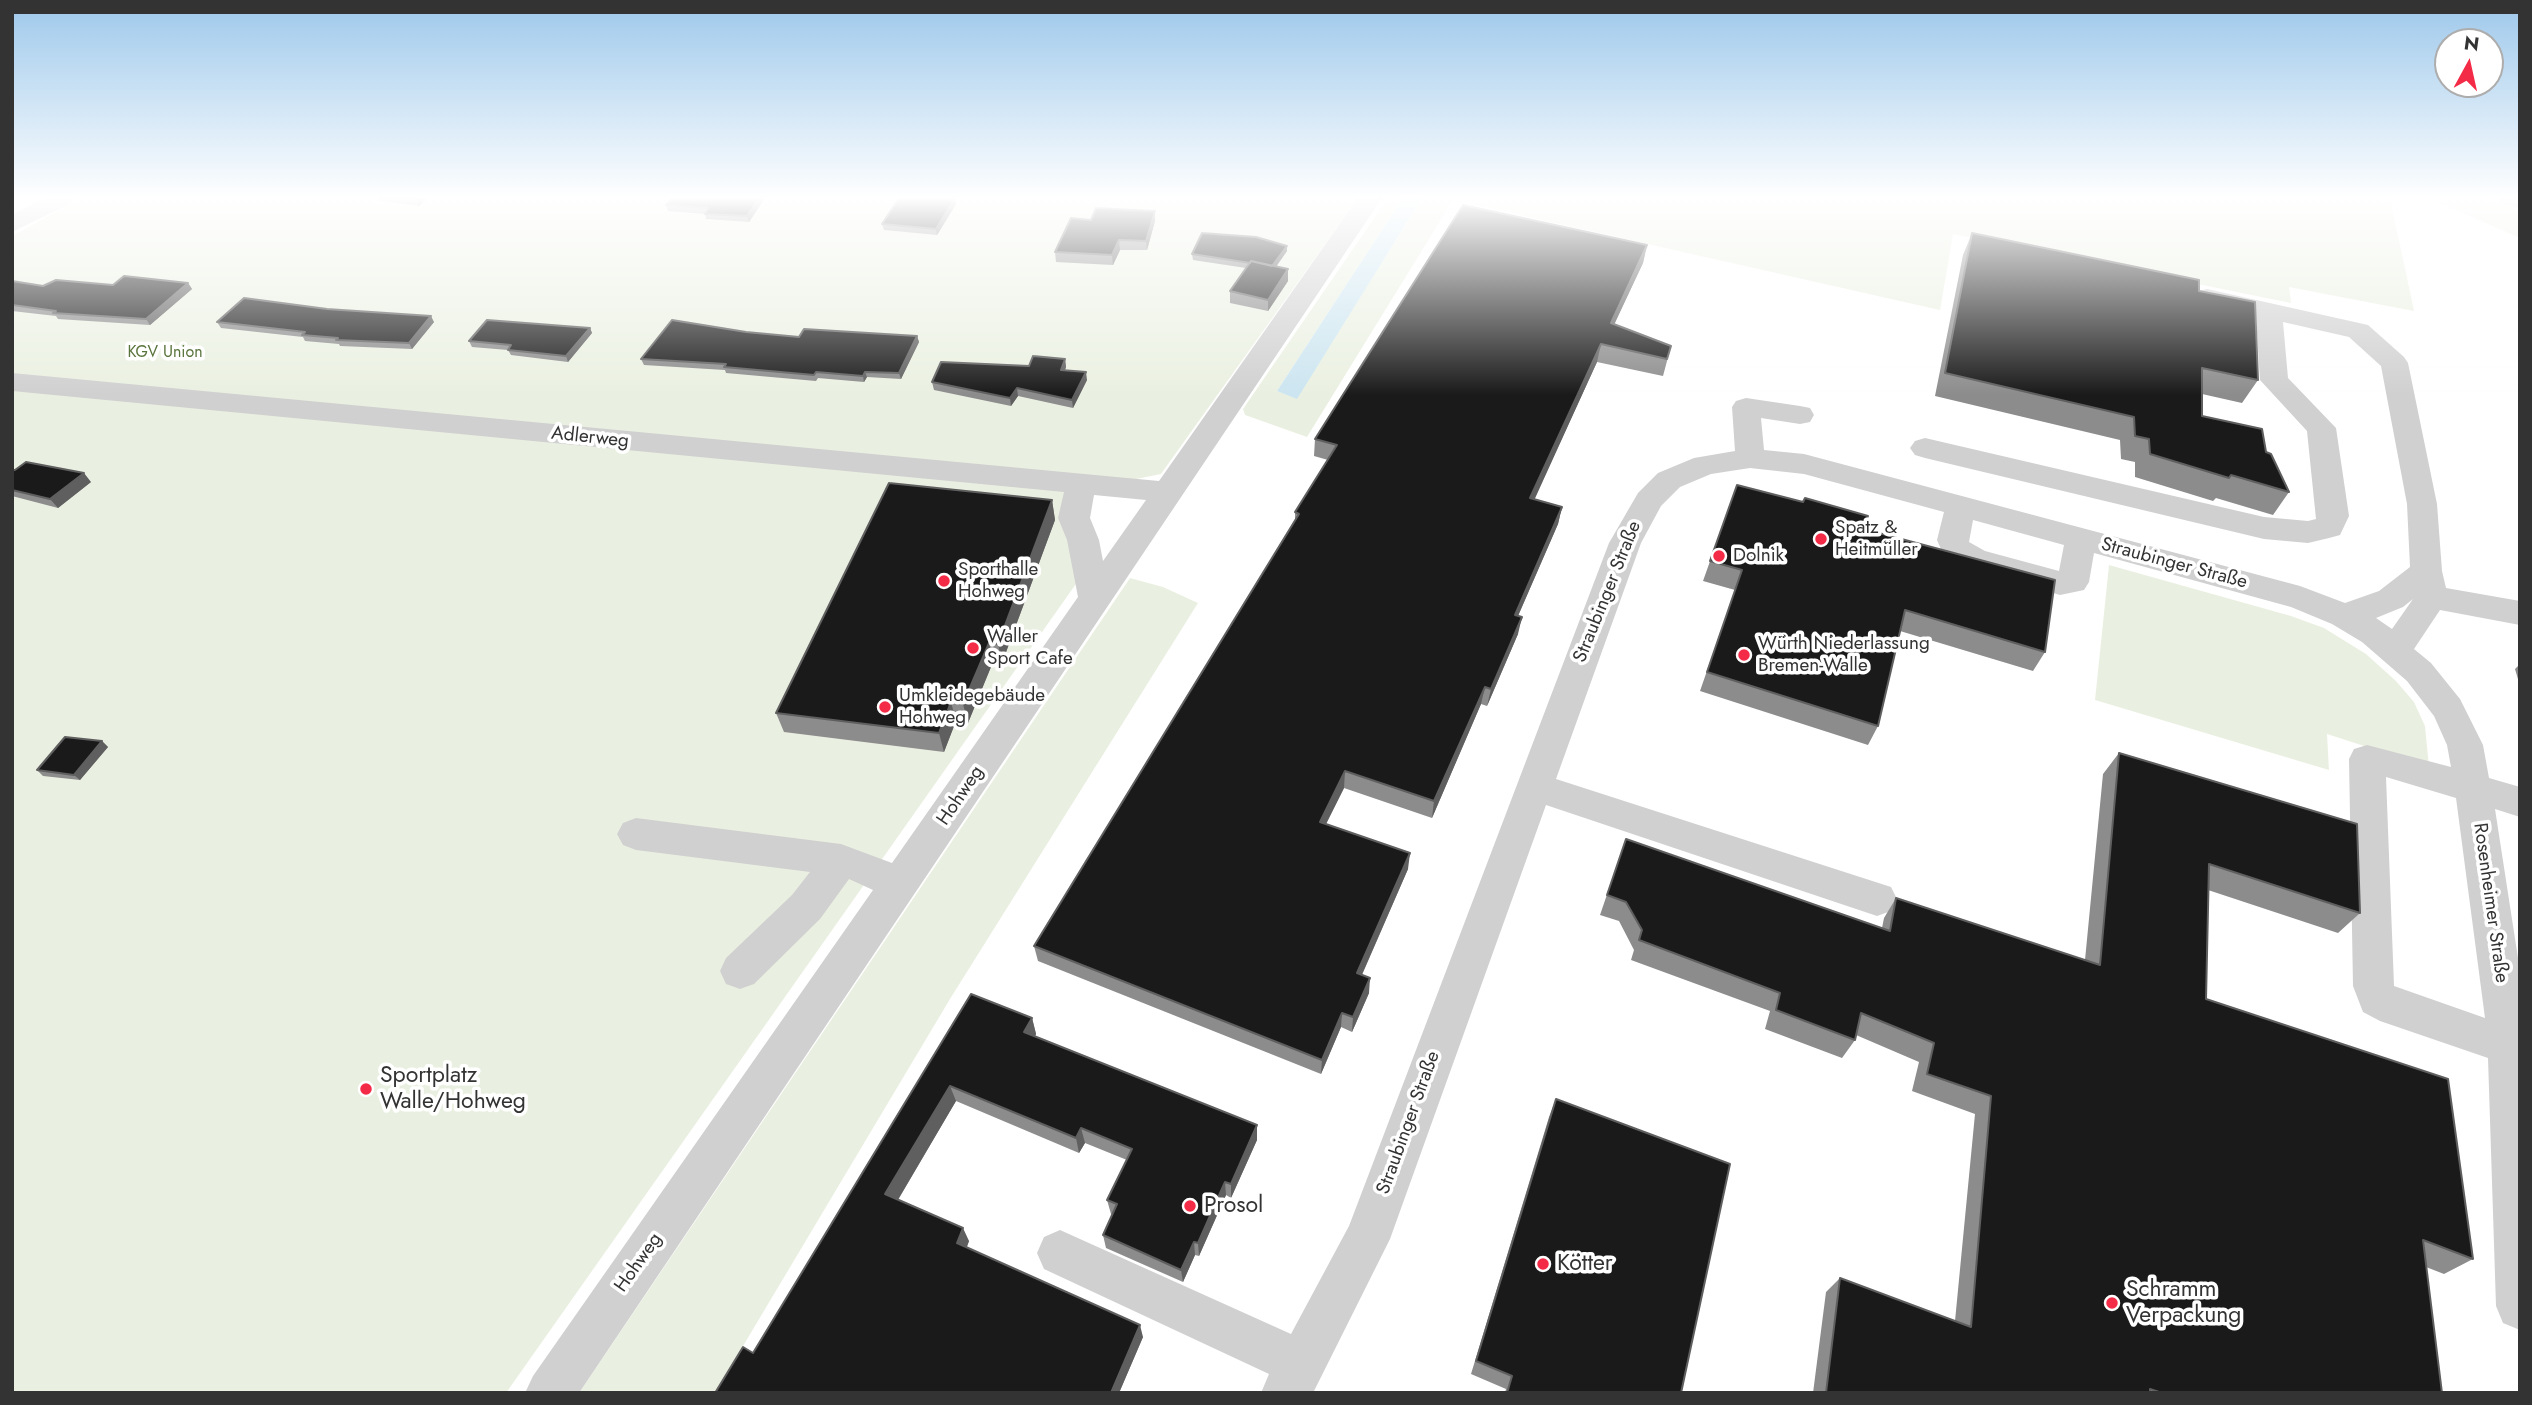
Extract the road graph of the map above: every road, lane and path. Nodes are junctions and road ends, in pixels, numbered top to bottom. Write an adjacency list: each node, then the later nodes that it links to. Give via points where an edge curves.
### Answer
1 (1325, 264): 10 (street, Hohweg)
2 (2187, 293): 3 (street)
3 (2269, 310): 8 (street, via 2274,380 2321,428 2333,516 2329,527 2308,532 2263,528); 13 (street, via 2358,331 2394,363 2422,504)
4 (12, 382): 9 (street, Adlerweg)
5 (1800, 415): 7 (street, via 1746,407)
6 (1925, 448): 8 (street)
7 (1750, 458): 11 (street, Straubinger Straße, via 1804,464); 17 (street, Straubinger Straße, via 1705,465 1669,480 1648,500 1625,542)
8 (2067, 482): 12 (street)
9 (1080, 486): 10 (street, Adlerweg); 14 (street, via 1074,518)
10 (1168, 492): 14 (street, Hohweg)
11 (1961, 506): 12 (street, Straubinger Straße); 12 (street, via 1952,540 1955,548 1974,559 2060,583 2073,582)
12 (2070, 536): 16 (street, Straubinger Straße, via 2300,598)
13 (2429, 584): 15 (street); 16 (street); 16 (street, via 2376,606)
14 (1095, 600): 22 (street, Hohweg)
15 (2520, 613)
16 (2371, 633): 18 (street, Rosenheimer Straße, via 2419,671 2448,709 2465,745)
17 (1533, 786): 23 (street); 28 (street, Straubinger Straße, via 1367,1239)
18 (2473, 788): 19 (street); 25 (street, Rosenheimer Straße); 25 (street, via 2367,760 2373,986 2378,999 2395,1008)
19 (2520, 802)
20 (636, 834): 21 (street)
21 (841, 860): 22 (street); 24 (street, via 806,907)
22 (900, 884): 29 (street, Hohweg)
23 (1877, 899)
24 (740, 971)
25 (2509, 1045): 27 (street, Rosenheimer Straße)
26 (1060, 1253): 28 (street)
27 (2520, 1306)
28 (1295, 1379)
29 (550, 1393)

